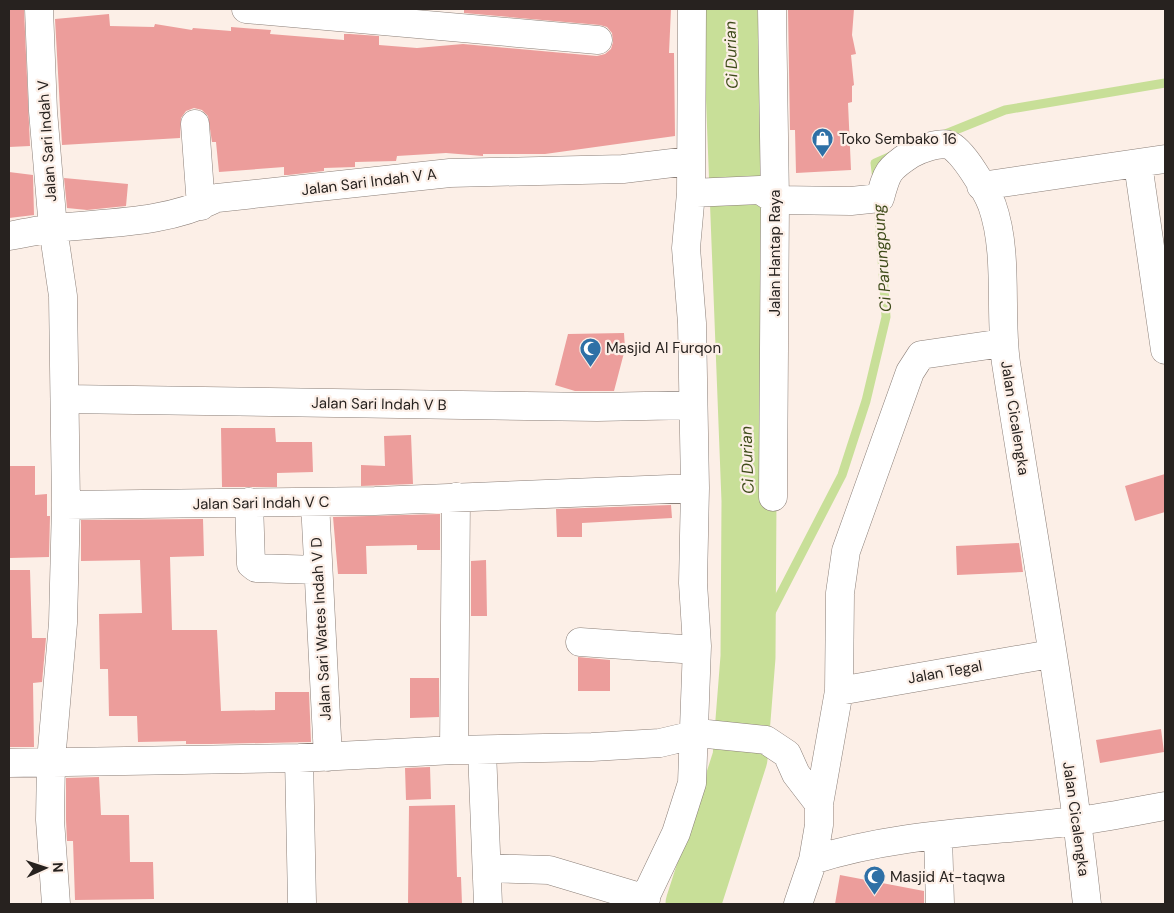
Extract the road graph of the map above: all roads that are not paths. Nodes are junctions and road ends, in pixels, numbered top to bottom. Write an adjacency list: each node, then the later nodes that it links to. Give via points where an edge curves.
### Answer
1 (39, 9): 15 (street, Jalan Sari Indah V, via 43,111)
2 (246, 9): 5 (street)
3 (692, 9): 9 (street)
4 (772, 9): 13 (street, Jalan Hantap Raya)
5 (286, 11): 6 (street)
6 (598, 40)
7 (195, 124): 14 (street)
8 (1165, 159): 10 (street)
9 (690, 161): 12 (street); 14 (street, Jalan Sari Indah V A, via 622,169 450,173 217,198)
10 (1138, 164): 11 (street); 17 (street)
11 (981, 186): 13 (street, Jalan Cicalengka, via 952,145 938,145 916,151 891,167 880,198 851,201); 18 (street, Jalan Cicalengka, via 992,206 1000,248)
12 (698, 193): 13 (street, Jalan Cicalengka); 21 (street, via 686,248 692,323)
13 (768, 195): 24 (street, Jalan Hantap Raya)
14 (201, 206): 15 (street, Jalan Sari Indah V A, via 148,220)
15 (53, 228): 16 (street); 20 (street, Jalan Sari Indah V, via 63,296)
16 (9, 236)
17 (1161, 285): 19 (street)
18 (1003, 343): 31 (street, Jalan Cicalengka); 32 (street, via 921,355 910,372 846,551 840,593)
19 (1165, 350)
20 (65, 399): 21 (street, Jalan Sari Indah V B, via 597,407); 27 (street, Jalan Sari Indah V)
21 (693, 405): 22 (street)
22 (695, 488): 23 (street, Jalan Sari Indah V C); 30 (street, via 693,583)
23 (456, 497): 26 (street, Jalan Sari Indah V C); 34 (street)
24 (773, 497)
25 (249, 502): 26 (street, Jalan Sari Indah V C); 27 (street, Jalan Sari Indah V C); 28 (street, via 251,564 256,568)
26 (315, 502): 28 (street, Jalan Sari Wates Indah V D)
27 (66, 506): 38 (street, Jalan Sari Indah V, via 63,623)
28 (318, 570): 36 (street, Jalan Sari Wates Indah V D)
29 (580, 642): 30 (street)
30 (696, 646): 33 (street)
31 (1051, 654): 32 (street, Jalan Tegal); 42 (street, Jalan Cicalengka)
32 (839, 691): 40 (street)
33 (700, 734): 35 (street, via 660,743); 40 (street, via 777,747); 47 (street, via 692,783 676,834)
34 (454, 750): 35 (street); 36 (street)
35 (482, 750): 45 (street)
36 (328, 757): 37 (street)
37 (299, 758): 38 (street); 46 (street)
38 (51, 761): 39 (street); 48 (street, Jalan Sari Indah V, via 50,820)
39 (9, 762)
40 (819, 804): 44 (street)
41 (1165, 806): 42 (street)
42 (1078, 821): 43 (street); 52 (street, Jalan Cicalengka)
43 (938, 836): 44 (street, via 852,848); 51 (street)
44 (813, 860): 50 (street)
45 (487, 868): 47 (street, via 549,870); 49 (street)
46 (302, 902)
47 (644, 902)
48 (56, 904)
49 (488, 904)
50 (798, 904)
51 (940, 904)
52 (1087, 904)

